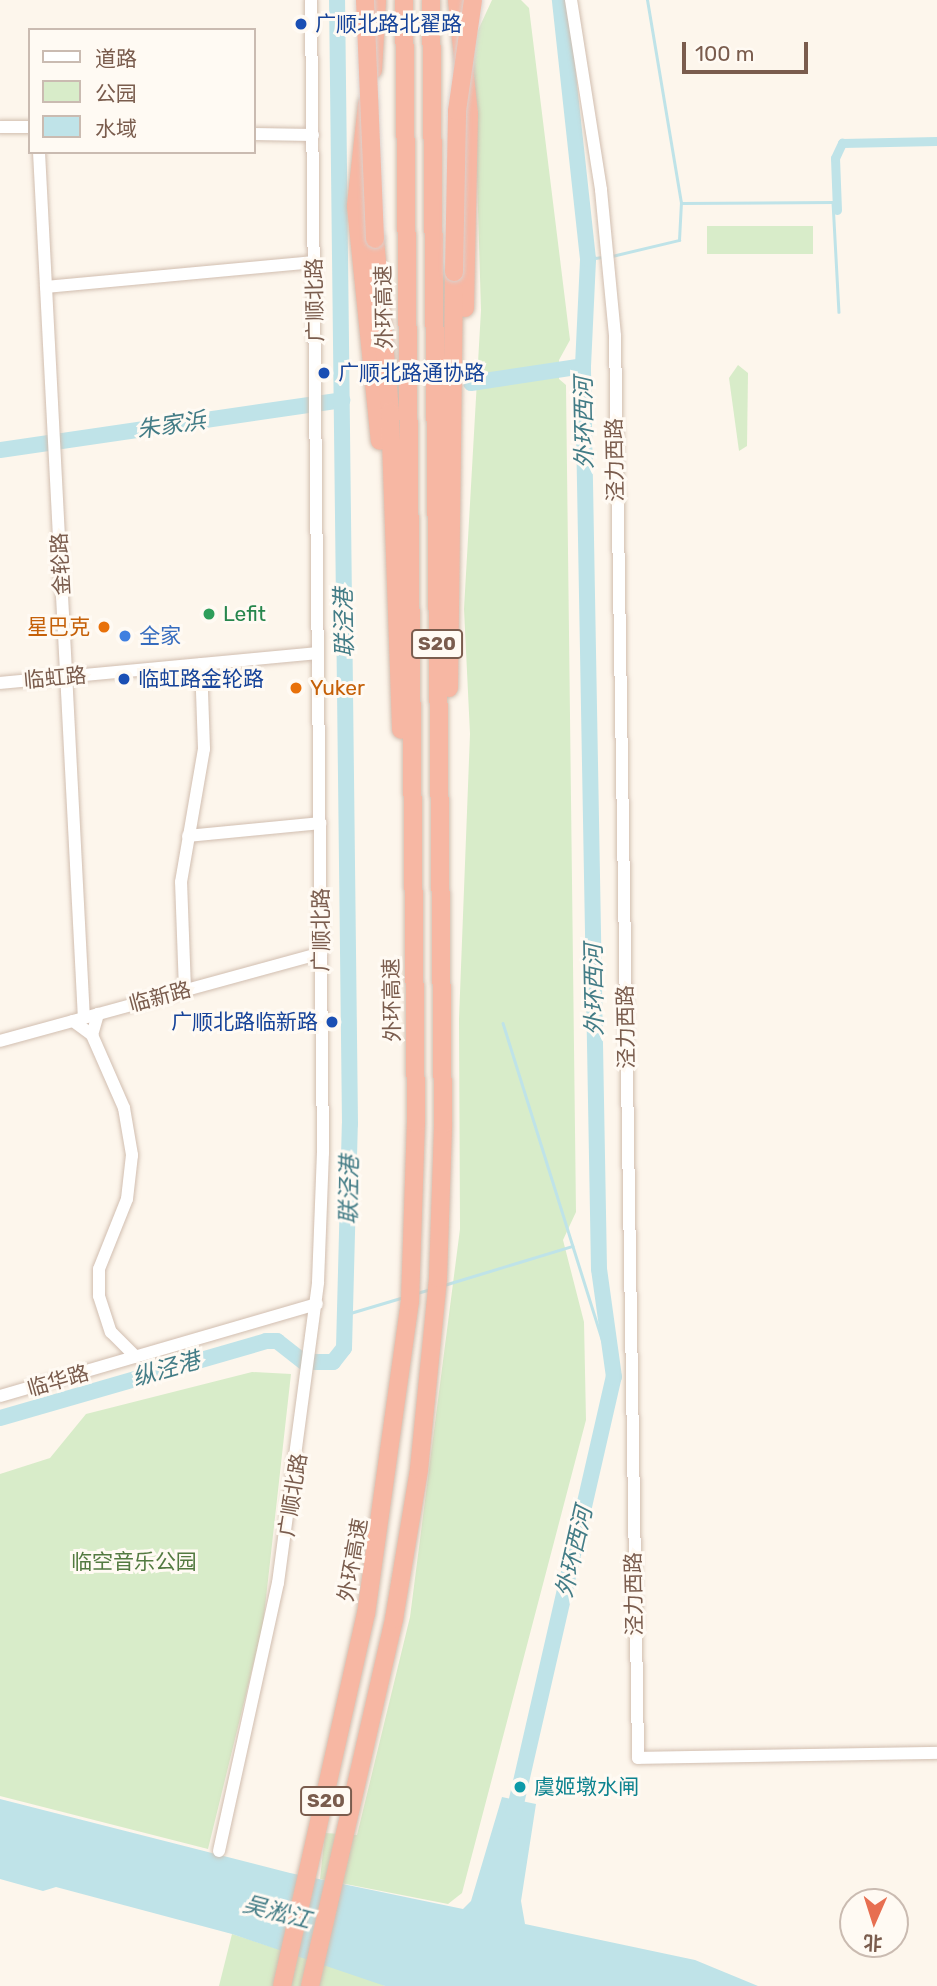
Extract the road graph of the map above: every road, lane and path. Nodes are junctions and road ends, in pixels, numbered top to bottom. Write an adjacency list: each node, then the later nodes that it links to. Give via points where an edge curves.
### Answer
1 (311, 0): 12 (street, 广顺北路)
2 (365, 0): 17 (highway, bridge)
3 (377, 0): 17 (highway, via 356,205)
4 (457, 0): 16 (highway, via 470,147 464,401)
5 (473, 0): 16 (highway, bridge, via 459,83)
6 (571, 0): 35 (street, 泾力西路, via 608,256 638,1758)
7 (404, 5): 24 (highway, 外环高速 / S20)
8 (431, 5): 25 (highway, S20)
9 (0, 127): 10 (street)
10 (28, 127)
11 (256, 134): 12 (street)
12 (313, 135): 14 (street, 广顺北路)
13 (39, 154): 15 (street, 金轮路)
14 (314, 262): 15 (street); 18 (street, 广顺北路)
15 (46, 287): 20 (street, 金轮路)
16 (452, 535): 25 (highway)
17 (393, 540): 24 (highway)
18 (318, 653): 19 (street, 临虹路); 22 (street, 广顺北路)
19 (201, 664): 20 (street, 临虹路); 23 (street, via 204,748)
20 (66, 677): 21 (street, 临虹路); 29 (street, 金轮路)
21 (0, 683)
22 (320, 823): 23 (street); 26 (street, 广顺北路)
23 (188, 836): 27 (street, via 181,882)
24 (414, 936): 37 (highway, 外环高速 / S20, via 410,1296 366,1614)
25 (440, 936): 38 (highway, S20, via 438,1287 419,1469 394,1619)
26 (321, 953): 27 (street, 临新路); 32 (street, 广顺北路, via 323,1153)
27 (185, 990): 28 (street, 临新路)
28 (97, 1014): 29 (street, 临新路); 30 (street)
29 (78, 1019): 30 (street); 31 (street, 临新路)
30 (92, 1035): 33 (street, via 124,1108 132,1155 127,1199 99,1269 99,1296 111,1332)
31 (0, 1041)
32 (317, 1304): 33 (street, 临华路); 36 (street, 广顺北路, via 278,1583)
33 (136, 1357): 34 (street, 临华路)
34 (0, 1396)
35 (937, 1752)
36 (219, 1851)
37 (282, 1986)
38 (310, 1986)

